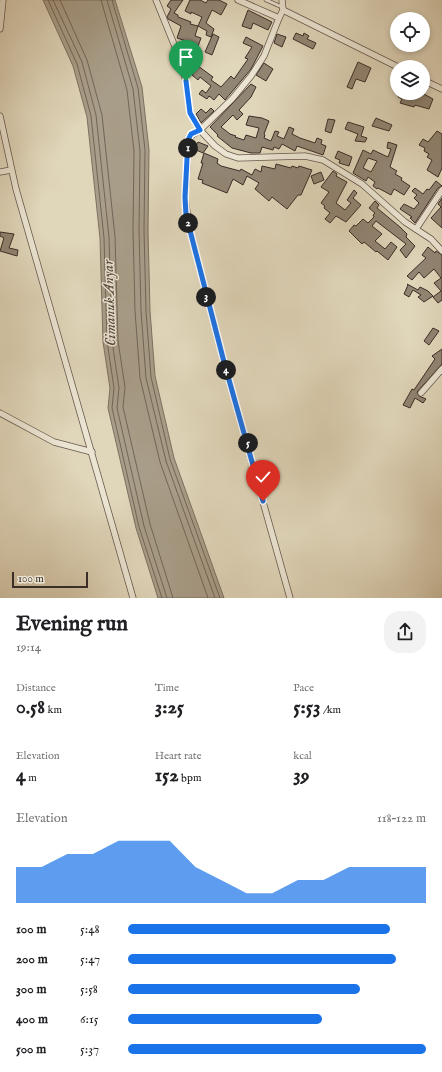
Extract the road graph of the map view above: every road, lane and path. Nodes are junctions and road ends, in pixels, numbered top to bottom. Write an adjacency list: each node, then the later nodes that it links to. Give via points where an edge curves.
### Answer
1 (3, 0): 8 (street)
2 (156, 0): 13 (street, via 175,44 186,81 190,113)
3 (238, 0): 7 (street)
4 (266, 0): 6 (lane)
5 (282, 0): 6 (street)
6 (283, 8): 7 (street); 9 (street)
7 (279, 18): 13 (street, via 256,69 232,99)
8 (0, 29)
9 (390, 63)
10 (430, 83): 11 (street)
11 (442, 89)
12 (0, 116): 14 (street)
13 (200, 130): 17 (street, via 220,150 238,158 305,156 323,160 362,184 404,222); 24 (street, via 191,134 188,140 186,215)
14 (11, 170): 15 (street); 22 (street)
15 (0, 172)
16 (442, 190): 17 (street)
17 (416, 229): 18 (street, via 431,239)
18 (442, 251)
19 (442, 369): 20 (street)
20 (421, 393)
21 (0, 413): 22 (street, via 54,442)
22 (92, 452): 23 (street)
23 (133, 598)
24 (290, 598)

